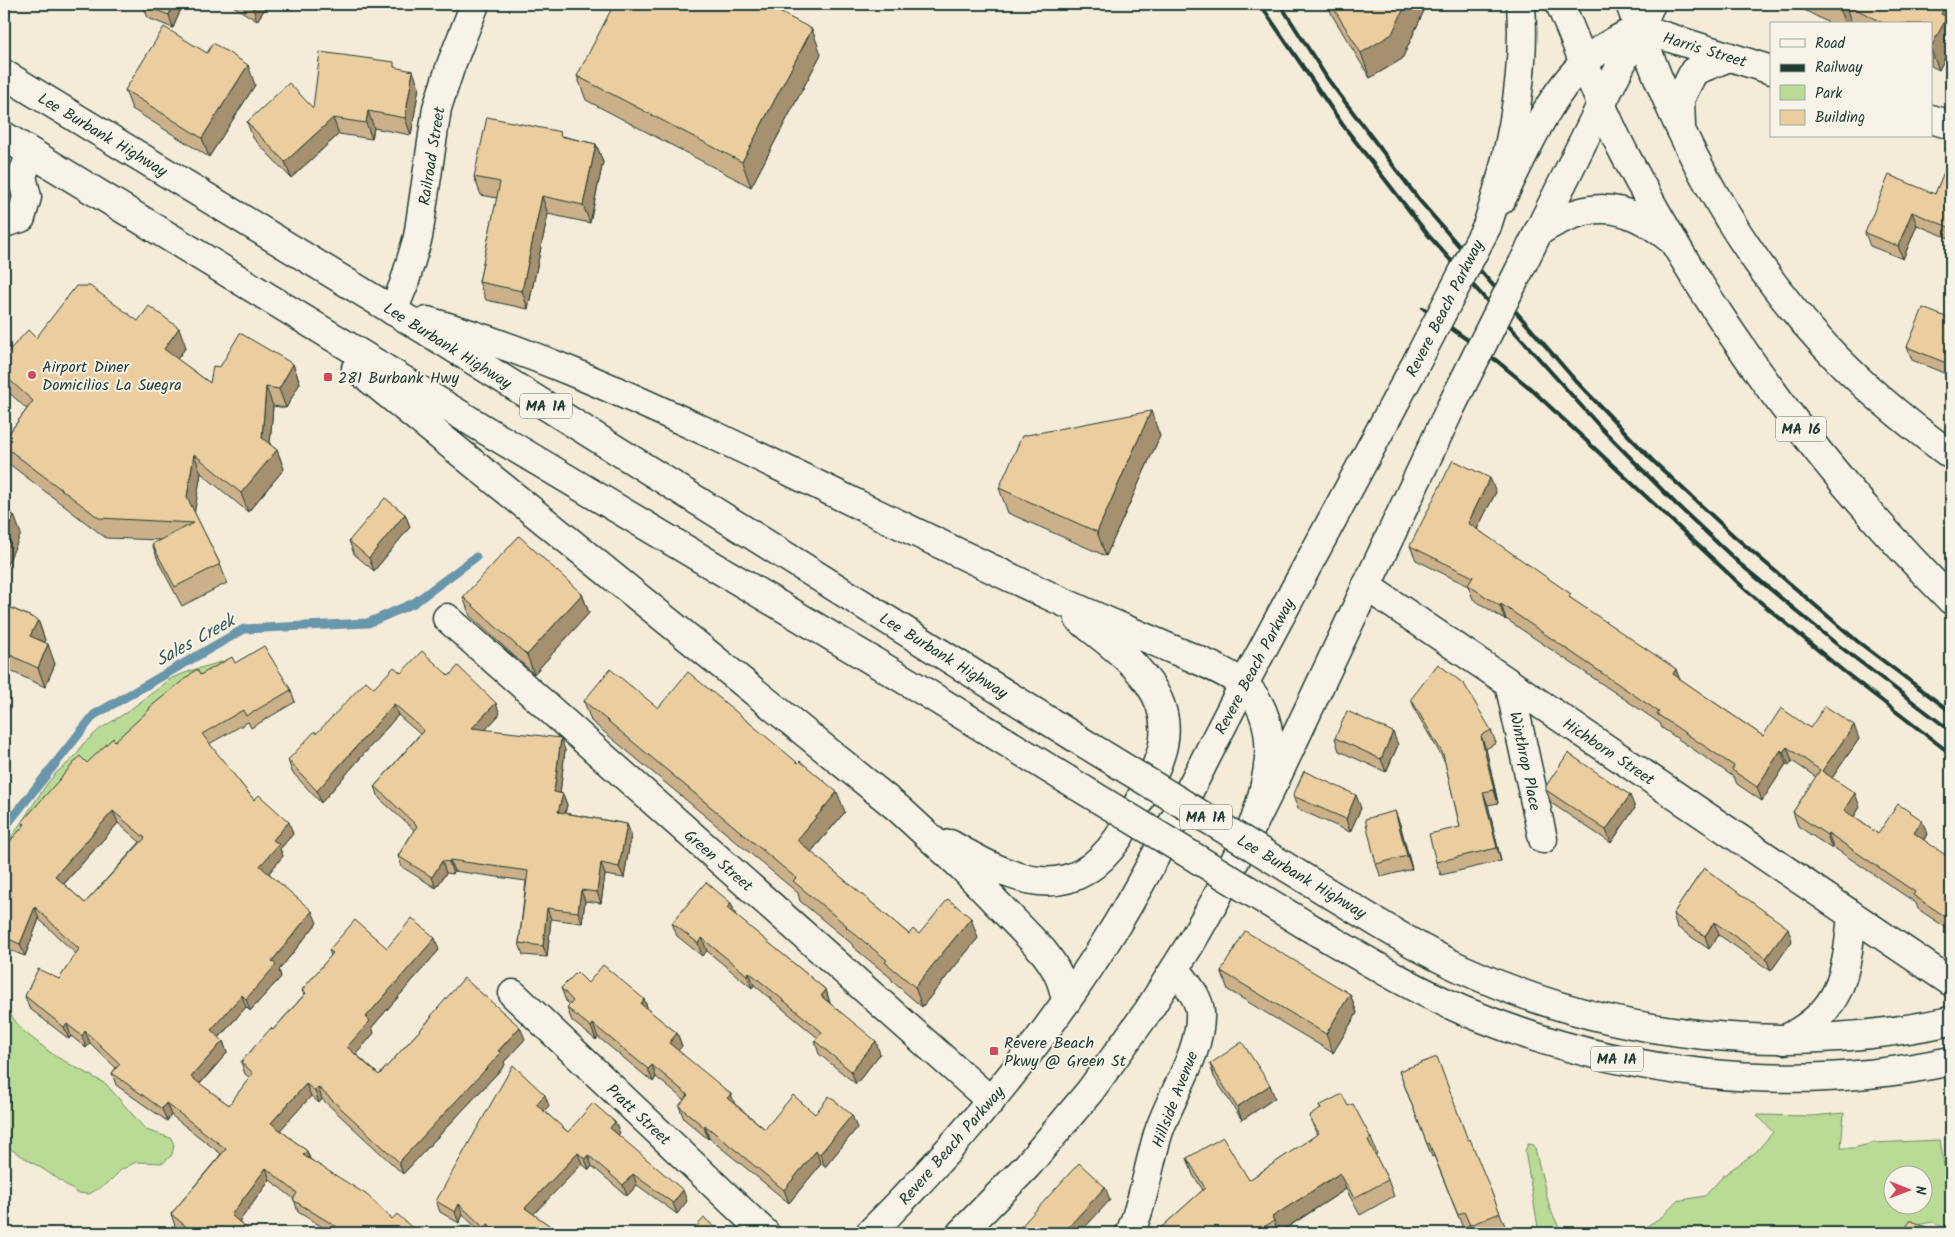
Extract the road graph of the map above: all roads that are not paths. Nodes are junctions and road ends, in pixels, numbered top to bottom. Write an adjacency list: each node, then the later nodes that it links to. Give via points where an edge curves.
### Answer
1 (476, 4): 21 (main road, Railroad Street, via 450,65 439,101 418,237)
2 (1521, 4): 17 (main road, via 1517,95 1503,172)
3 (1560, 4): 7 (main road, MA 16)
4 (1651, 4): 5 (main road)
5 (1634, 16): 6 (main road, Harris Street); 7 (main road, Revere Beach Parkway, via 1610,44); 10 (main road); 13 (main road)
6 (1730, 57): 8 (main road, Harris Street); 13 (main road, via 1694,71 1680,99)
7 (1584, 62): 10 (main road, MA 16); 17 (main road, Revere Beach Parkway, via 1556,97)
8 (1770, 70)
9 (4, 74): 21 (main road, Lee Burbank Highway / MA 1A)
10 (1602, 103): 18 (main road); 19 (main road, MA 16, via 1624,152)
11 (1932, 119): 12 (main road)
12 (1951, 125)
13 (1682, 132): 22 (main road, via 1716,197 1748,247 1810,330 1880,399)
14 (4, 136): 15 (main road, MA 1A)
15 (19, 168): 16 (main road, via 26,197 21,218); 20 (main road, MA 1A)
16 (4, 224)
17 (1487, 226): 28 (main road, Revere Beach Parkway, bridge)
18 (1538, 232): 19 (main road, via 1575,213 1603,209 1639,218); 23 (main road, bridge)
19 (1672, 241): 25 (main road, MA 16, via 1726,326 1790,416 1862,504)
20 (269, 298): 29 (main road); 39 (main road, MA 1A, bridge, via 1309,927 1462,1010 1533,1036 1613,1058 1686,1072 1786,1078 1836,1077)
21 (393, 311): 24 (main road, via 471,333 594,380); 38 (main road, Lee Burbank Highway / MA 1A, bridge, via 1084,743 1440,958 1528,996 1590,1014 1712,1036)
22 (1951, 455)
23 (1366, 586): 27 (main road, Hichborn Street); 30 (main road)
24 (1051, 597): 28 (main road, via 1194,658); 29 (main road, via 1130,662 1148,682 1163,711 1165,731 1160,756 1111,850 1091,868 1070,879 1058,882 1033,880 967,854)
25 (1951, 600)
26 (447, 618): 40 (main road, Green Street)
27 (1509, 683): 31 (main road, Winthrop Place); 32 (main road, Hichborn Street)
28 (1244, 684): 30 (main road, via 1264,714 1269,743 1266,779); 36 (main road, Revere Beach Parkway, via 1130,902)
29 (899, 809): 36 (main road, via 1043,951 1062,981)
30 (1256, 817): 33 (main road, via 1215,901)
31 (1543, 839)
32 (1852, 915): 34 (main road, Hichborn Street); 38 (main road, via 1846,966 1835,997 1800,1032)
33 (1176, 969): 43 (main road, via 1090,1092 1026,1166); 44 (main road, Hillside Avenue, via 1197,1001 1199,1028 1190,1059 1158,1134)
34 (1951, 982)
35 (513, 994): 41 (main road, Pratt Street)
36 (1066, 1002): 40 (main road, Revere Beach Parkway)
37 (1951, 1021): 38 (main road, Lee Burbank Highway / MA 1A, via 1862,1036)
38 (1784, 1040)
39 (1951, 1061)
40 (991, 1100): 42 (main road, Revere Beach Parkway, via 939,1162)
41 (765, 1233)
42 (870, 1233)
43 (961, 1233)
44 (1130, 1233)

